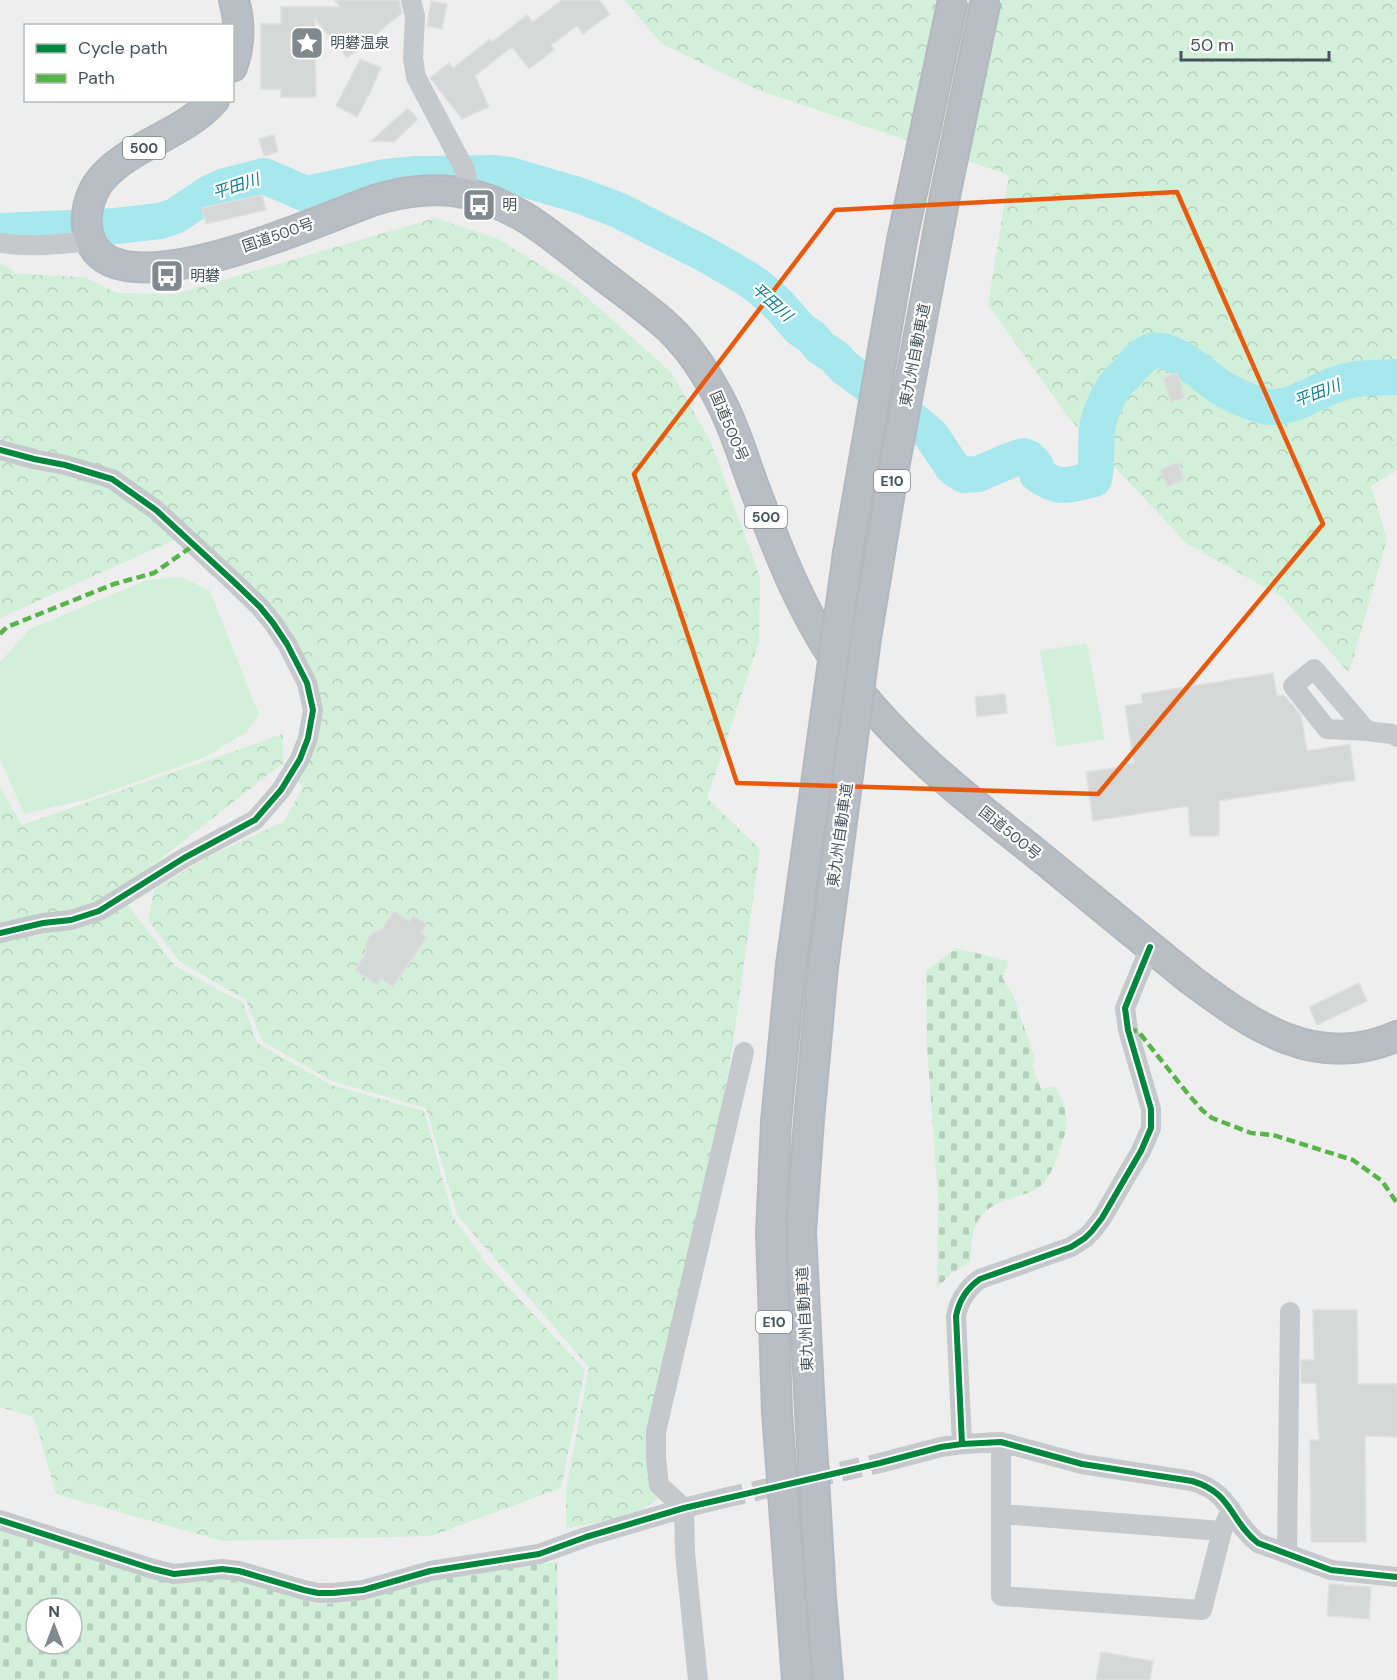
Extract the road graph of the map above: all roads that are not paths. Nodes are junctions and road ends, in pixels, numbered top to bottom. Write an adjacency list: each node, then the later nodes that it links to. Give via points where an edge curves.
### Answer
1 (234, 0): 5 (highway, via 238,36)
2 (411, 0): 7 (street, via 416,77 465,170)
3 (953, 0): 30 (highway, 東九州自動車道 / E10, bridge, via 902,240 848,553 791,965 776,1122 771,1232 777,1412)
4 (986, 0): 31 (highway, 東九州自動車道 / E10, bridge, via 892,479 866,638 823,967 801,1232)
5 (234, 62)
6 (212, 102): 8 (highway, 500, via 181,128 110,170 99,183)
7 (468, 189): 8 (highway, 国道500号 / 500, via 432,190 376,200 246,247 165,267 122,266 96,250); 14 (highway, 国道500号 / 500, via 532,222 665,324 697,361 723,405 804,608 847,676 879,715 943,779)
8 (89, 227): 9 (street, via 38,246)
9 (0, 243)
10 (0, 450): 13 (street, via 112,479 156,510 273,623 307,683 313,710 300,759 281,790 255,820 99,911)
11 (1367, 731): 12 (street)
12 (1397, 737)
13 (0, 933)
14 (1150, 947): 15 (highway, 国道500号 / 500, via 1217,1000 1287,1040 1322,1048 1346,1048 1368,1046); 19 (street, via 1125,1008 1151,1109 1149,1133 1102,1218 1085,1238 1071,1247 980,1279 961,1300 956,1316)
15 (1397, 1036)
16 (744, 1052): 22 (street, via 656,1432 659,1485)
17 (1290, 1312): 27 (street)
18 (1001, 1442): 19 (street); 23 (street, via 1082,1464 1192,1481 1213,1489); 24 (street)
19 (962, 1444): 20 (street)
20 (880, 1463)
21 (724, 1498): 22 (street)
22 (684, 1508): 25 (street, via 539,1554 430,1571 363,1590 333,1593 304,1590 239,1570 174,1574); 29 (street)
23 (1232, 1509): 26 (street); 27 (street, via 1258,1543)
24 (1001, 1514): 26 (street); 26 (street, via 1001,1596 1008,1597 1203,1610)
25 (0, 1520)
26 (1222, 1531)
27 (1287, 1554): 28 (street, via 1331,1570)
28 (1397, 1577)
29 (698, 1680)
30 (797, 1680)
31 (828, 1680)

